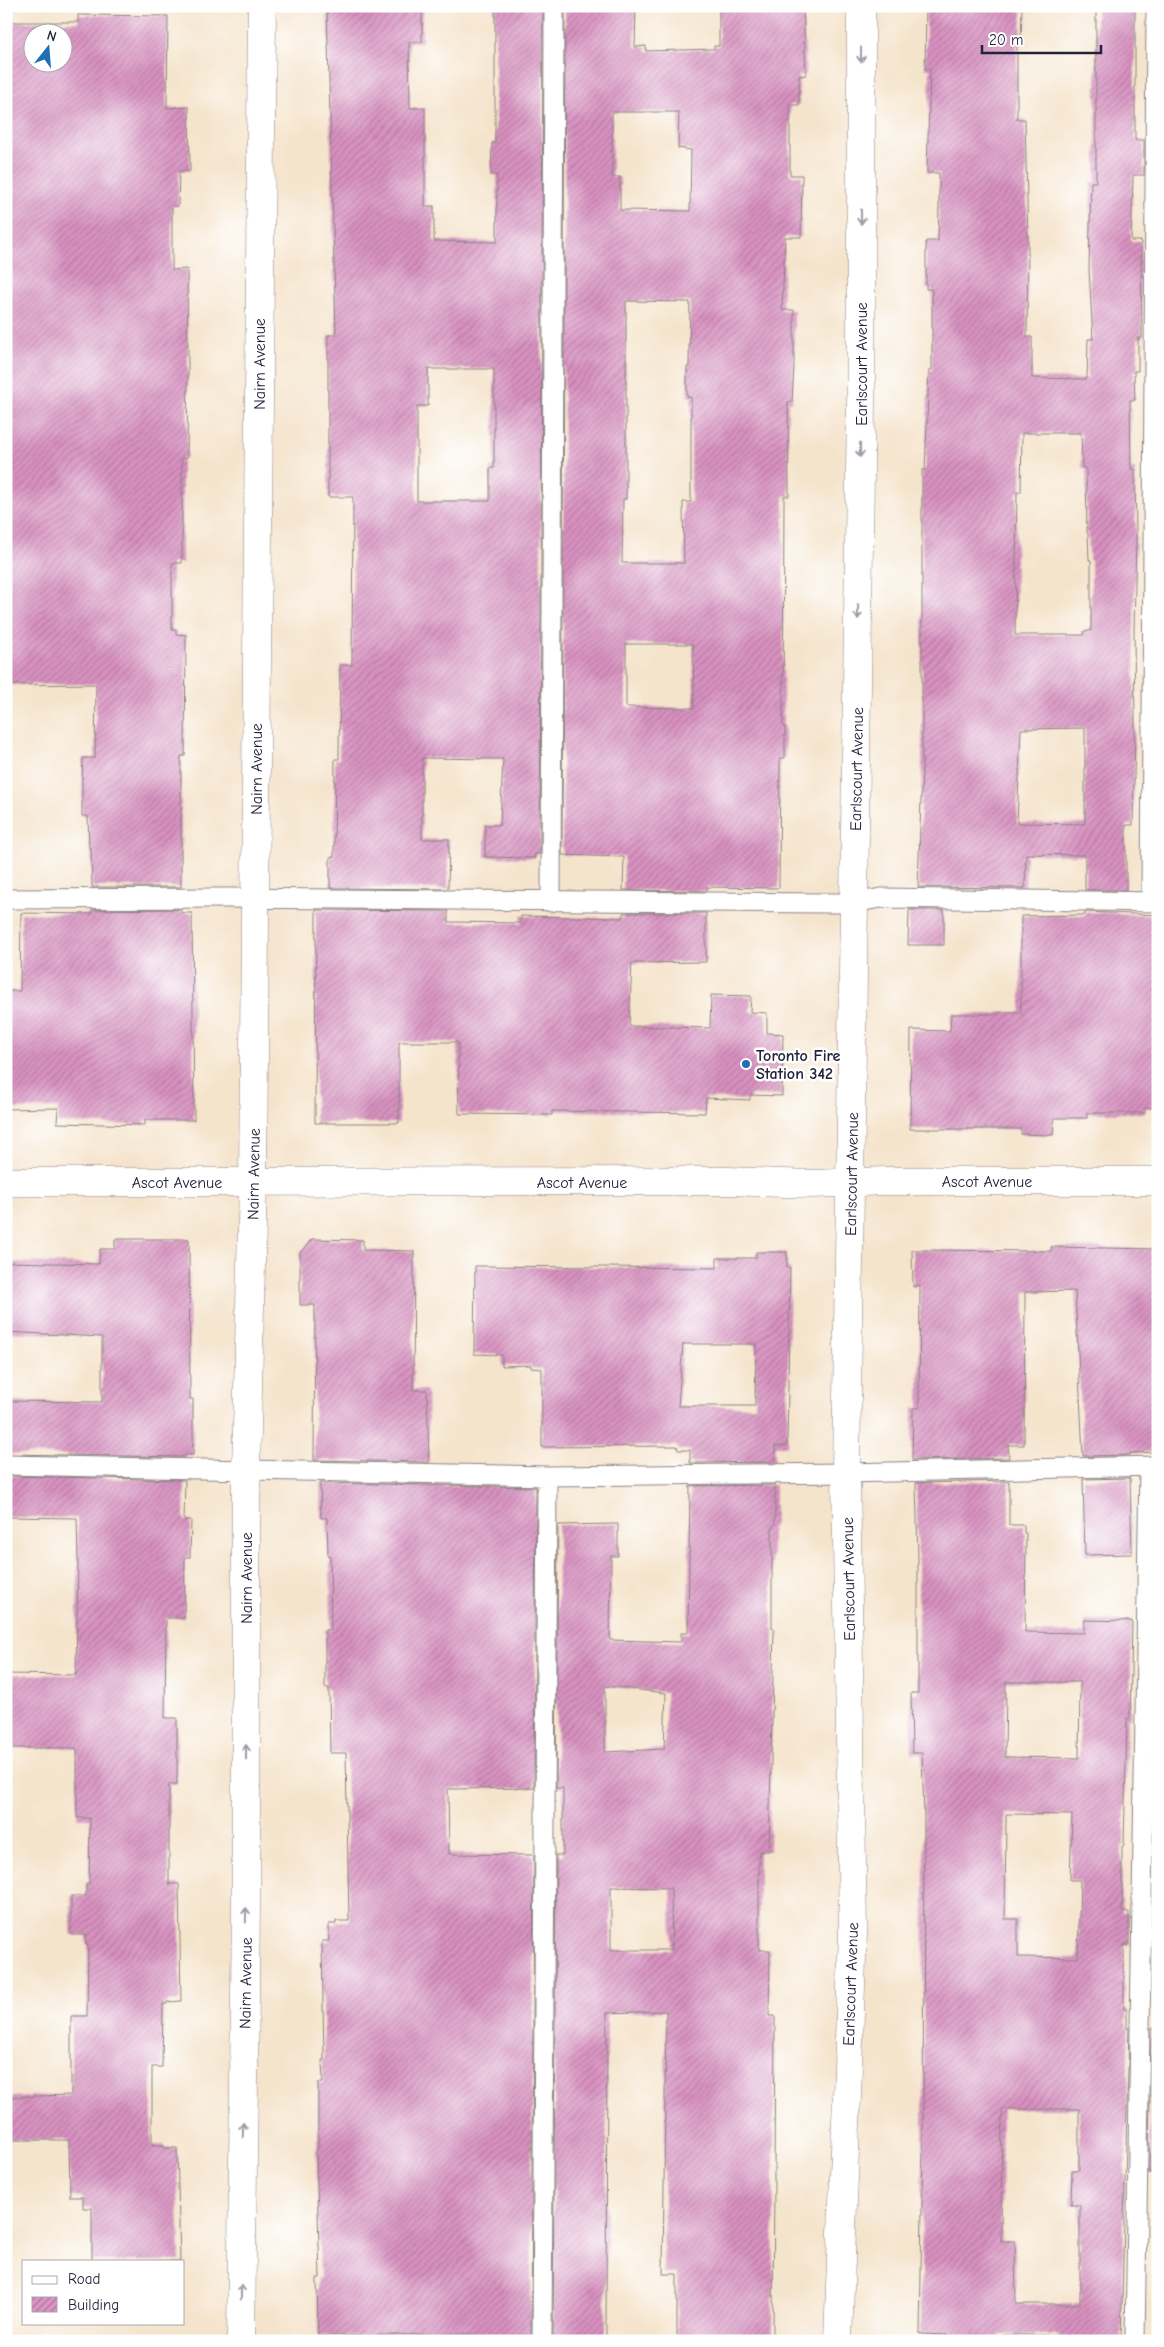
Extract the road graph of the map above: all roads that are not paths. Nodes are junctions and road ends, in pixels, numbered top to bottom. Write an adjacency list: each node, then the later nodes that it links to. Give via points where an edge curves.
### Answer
1 (262, 6): 6 (street, Nairn Avenue)
2 (554, 6): 7 (lane)
3 (861, 6): 8 (street, Earlscourt Avenue, one-way to 8, via 861,402)
4 (1156, 6): 9 (lane)
5 (6, 899): 6 (lane)
6 (254, 899): 7 (lane); 13 (street, Nairn Avenue)
7 (551, 902): 8 (lane)
8 (854, 902): 9 (lane, via 881,898); 12 (street, Earlscourt Avenue)
9 (1154, 902)
10 (1158, 1181): 12 (street, Ascot Avenue)
11 (6, 1182): 13 (street, Ascot Avenue)
12 (851, 1182): 13 (street, Ascot Avenue); 17 (street, Earlscourt Avenue)
13 (253, 1183): 16 (street, Nairn Avenue)
14 (6, 1464): 16 (lane)
15 (1154, 1466): 17 (lane); 22 (lane)
16 (246, 1470): 18 (lane); 19 (street, Nairn Avenue, one-way to 16, via 246,1904)
17 (846, 1473): 18 (lane); 21 (street, Earlscourt Avenue, via 852,1931)
18 (547, 1476): 20 (lane)
19 (240, 2341)
20 (542, 2341)
21 (838, 2341)
22 (1135, 2341)

